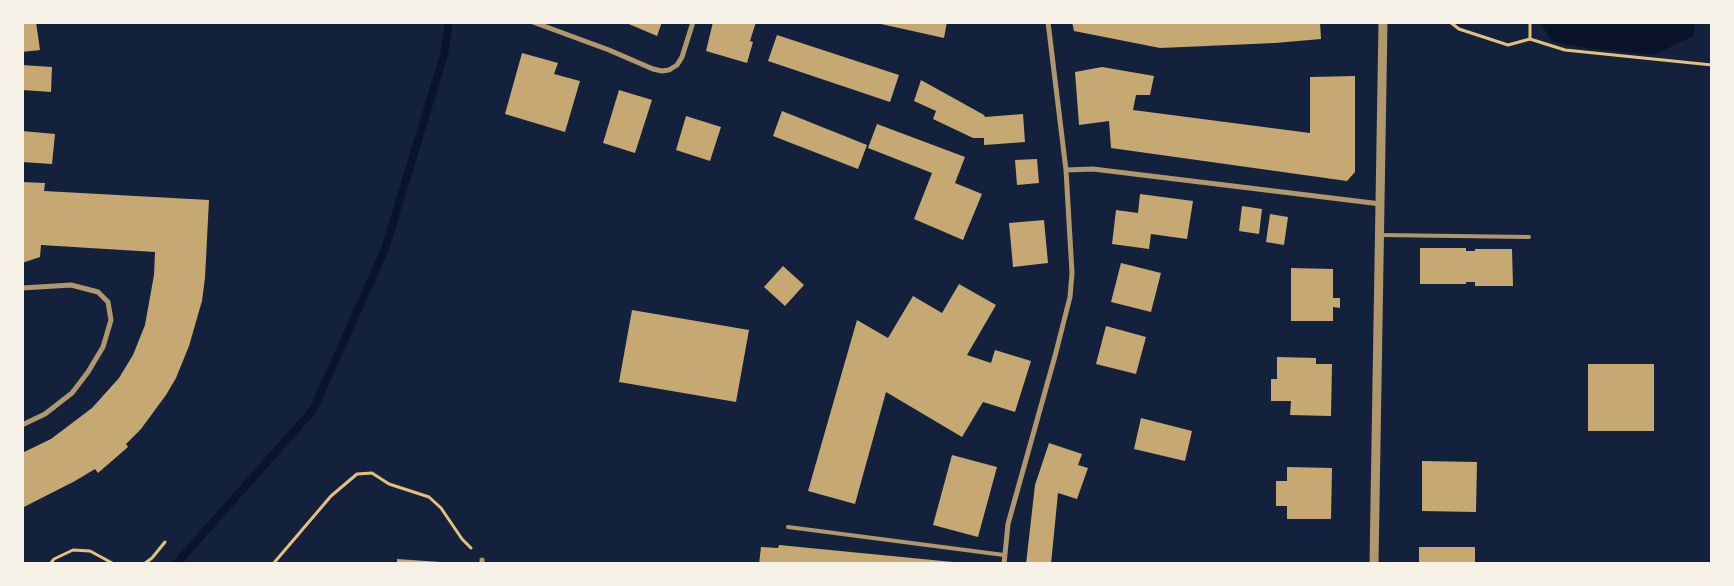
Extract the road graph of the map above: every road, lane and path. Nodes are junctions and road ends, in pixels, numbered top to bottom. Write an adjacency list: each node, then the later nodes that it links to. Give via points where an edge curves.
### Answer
1 (533, 22): 2 (street, via 662,71 677,65)
2 (693, 22)
3 (1048, 22): 9 (street)
4 (1383, 22): 10 (street)
5 (1450, 22): 7 (path, via 1459,29 1508,46)
6 (1530, 22): 7 (path)
7 (1530, 39): 8 (path, via 1565,50)
8 (1712, 65)
9 (1066, 170): 10 (street, via 1093,169); 17 (street, via 1072,273 1070,297 1011,509)
10 (1381, 204): 11 (street)
11 (1381, 234): 12 (lane); 24 (street)
12 (1529, 237)
13 (22, 288): 14 (street, via 71,285 98,292 108,302 111,320 103,347 72,392 45,414)
14 (22, 425)
15 (788, 527): 17 (lane)
16 (165, 542): 21 (path)
17 (1004, 555): 23 (street)
18 (482, 562): 22 (path, via 442,508 429,497 389,484 372,473 357,474 331,496)
19 (50, 564): 20 (path, via 73,550 90,551)
20 (114, 564)
21 (144, 564)
22 (274, 564)
23 (1004, 564)
24 (1374, 564)

